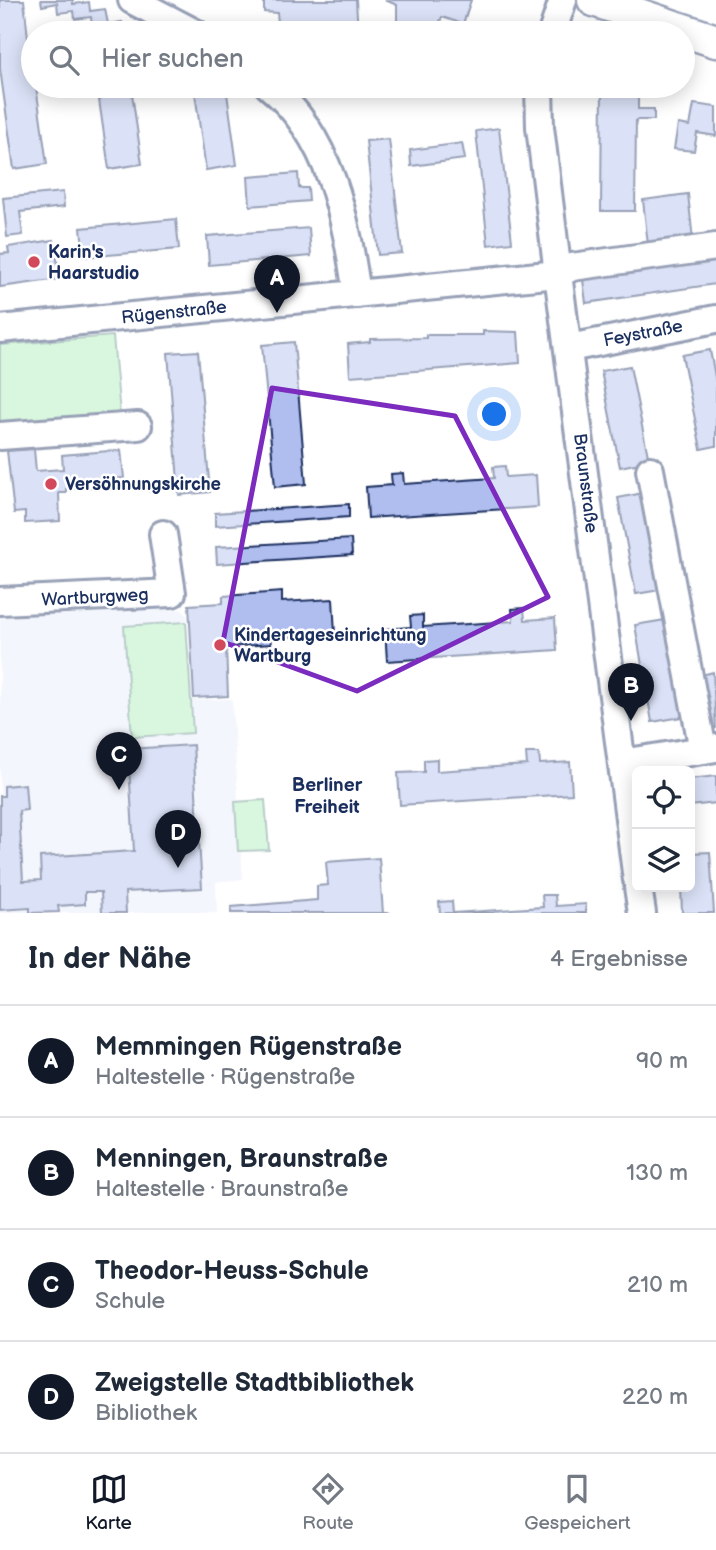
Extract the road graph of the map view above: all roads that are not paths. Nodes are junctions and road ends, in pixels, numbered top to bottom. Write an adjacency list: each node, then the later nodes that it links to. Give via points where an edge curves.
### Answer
1 (132, 0): 4 (street)
2 (563, 0): 5 (street)
3 (594, 0): 6 (main road)
4 (172, 21)
5 (556, 21)
6 (656, 21)
7 (695, 34): 8 (main road)
8 (716, 41)
9 (281, 98): 13 (street, via 315,142 335,188)
10 (539, 98): 12 (street, Braunstraße)
11 (716, 247): 12 (street, Rügenstraße, via 572,267)
12 (558, 274): 13 (street, Rügenstraße); 16 (street, Braunstraße)
13 (357, 294): 15 (street, Rügenstraße)
14 (716, 319): 16 (street, Feystraße)
15 (0, 329)
16 (569, 348): 23 (street, Braunstraße)
17 (138, 426): 18 (street)
18 (0, 436)
19 (650, 470): 22 (street)
20 (163, 534): 21 (street, Wartburgweg, via 172,593)
21 (0, 601)
22 (710, 749): 23 (street)
23 (622, 763): 24 (street, Braunstraße)
24 (632, 841)
25 (639, 892): 26 (street)
26 (642, 913)

